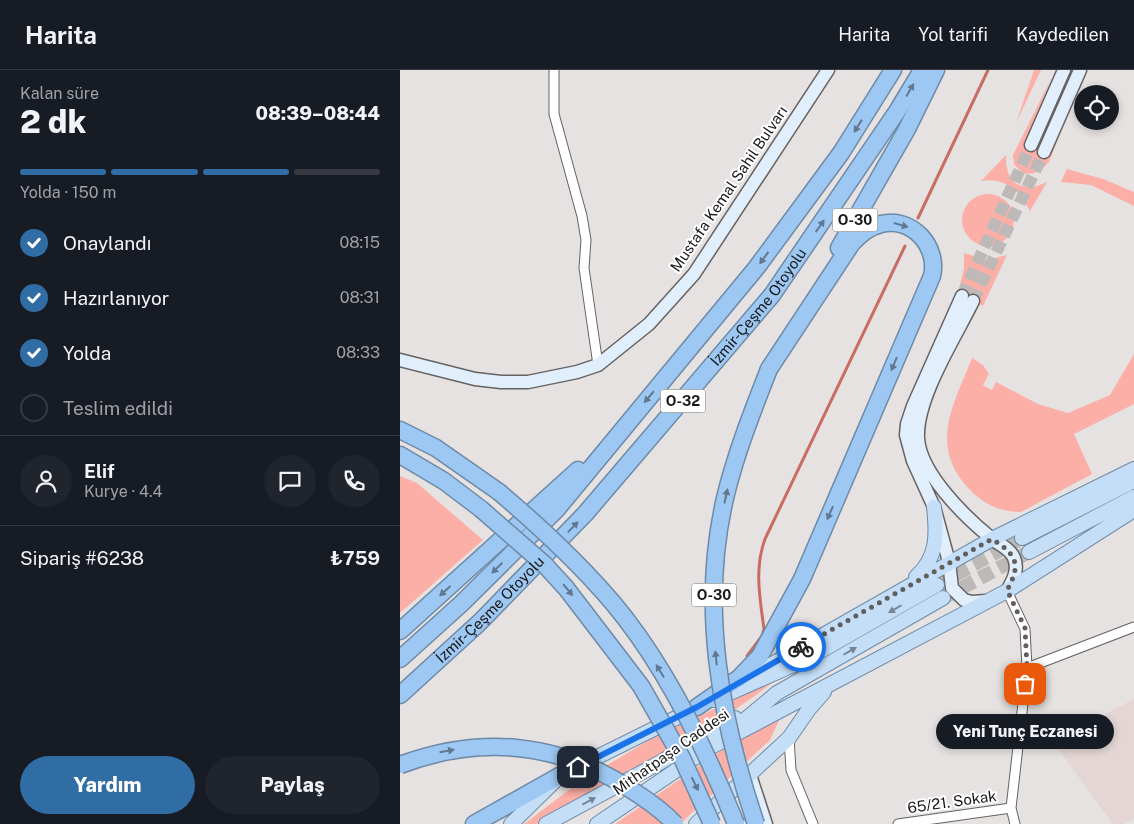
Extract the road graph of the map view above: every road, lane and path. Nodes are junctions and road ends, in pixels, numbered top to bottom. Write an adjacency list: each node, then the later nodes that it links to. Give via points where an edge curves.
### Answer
1 (554, 70): 11 (street, via 554,114 586,240 584,268)
2 (828, 70): 11 (main road, Mustafa Kemal Sahil Bulvarı, via 694,274 649,324)
3 (894, 70): 13 (highway, İzmir-Çeşme Otoyolu / O-32, one-way to 13, via 840,153 758,267)
4 (922, 70): 36 (highway, İzmir-Çeşme Otoyolu / O-32, one-way to 4, via 480,622 585,514 754,317 836,204)
5 (936, 70): 12 (highway, O-30, via 907,129)
6 (1064, 70): 8 (main road)
7 (1080, 70): 9 (main road)
8 (1031, 145)
9 (1044, 152)
10 (400, 360): 11 (main road, Mustafa Kemal Sahil Bulvarı, via 475,379 501,382 528,382)
11 (598, 365)
12 (769, 369): 37 (highway, one-way to 37, via 846,251 865,231 882,224 898,223 915,231 924,240 932,257 932,276 802,579 760,656 739,678); 52 (highway, O-30, one-way to 12, bridge, via 736,758 718,674 714,590 726,495 742,438)
13 (624, 428): 31 (highway, one-way to 31); 32 (highway, İzmir-Çeşme Otoyolu / O-32, one-way to 32, via 557,509)
14 (400, 430): 51 (highway, one-way to 14, bridge, via 691,726 630,624 586,574 498,492 436,448)
15 (400, 455): 50 (highway, one-way to 50, bridge, via 444,481 481,509 555,576 594,622 641,686 682,758)
16 (1134, 468): 22 (main road)
17 (1134, 480): 21 (main road)
18 (1134, 497): 23 (main road)
19 (934, 506): 22 (main road, via 913,461 906,436 907,424 967,298 926,396 920,414 918,439 939,487); 24 (main road); 26 (main road, via 935,550 926,568)
20 (1134, 510): 27 (main road)
21 (1022, 538)
22 (992, 539): 24 (main road); 27 (main road, via 1009,550 1014,558 1015,575)
23 (1029, 552)
24 (949, 562): 26 (main road); 29 (main road, via 949,580 957,595 972,602)
25 (937, 585): 37 (main road, Mithatpaşa Caddesi, one-way to 37, via 807,659)
26 (902, 589): 37 (main road)
27 (1007, 590): 29 (main road); 33 (street, via 1025,628)
28 (943, 598): 35 (main road, Mithatpaşa Caddesi, one-way to 28)
29 (986, 602): 34 (main road)
30 (1134, 627): 33 (street)
31 (400, 631)
32 (400, 659)
33 (1027, 668): 43 (street)
34 (832, 684): 38 (main road); 39 (main road)
35 (777, 693): 39 (main road, Mithatpaşa Caddesi); 46 (main road, one-way to 35, via 661,762)
36 (400, 695)
37 (697, 707): 41 (main road, Mithatpaşa Caddesi)
38 (789, 738): 42 (main road); 54 (street, via 791,770)
39 (713, 746): 47 (main road, Mithatpaşa Caddesi)
40 (400, 765): 48 (highway, one-way to 48, bridge, via 464,748 543,751 567,757 619,781 648,800)
41 (562, 775): 44 (highway); 45 (main road, Mithatpaşa Caddesi)
42 (750, 775): 49 (main road); 53 (main road)
43 (1011, 808): 55 (street, 65/21. Sokak); 56 (street)
44 (474, 824)
45 (510, 824)
46 (546, 824)
47 (597, 824)
48 (675, 824)
49 (696, 824)
50 (712, 824)
51 (736, 824)
52 (756, 824)
53 (766, 824)
54 (813, 824)
55 (898, 824)
56 (1015, 824)

